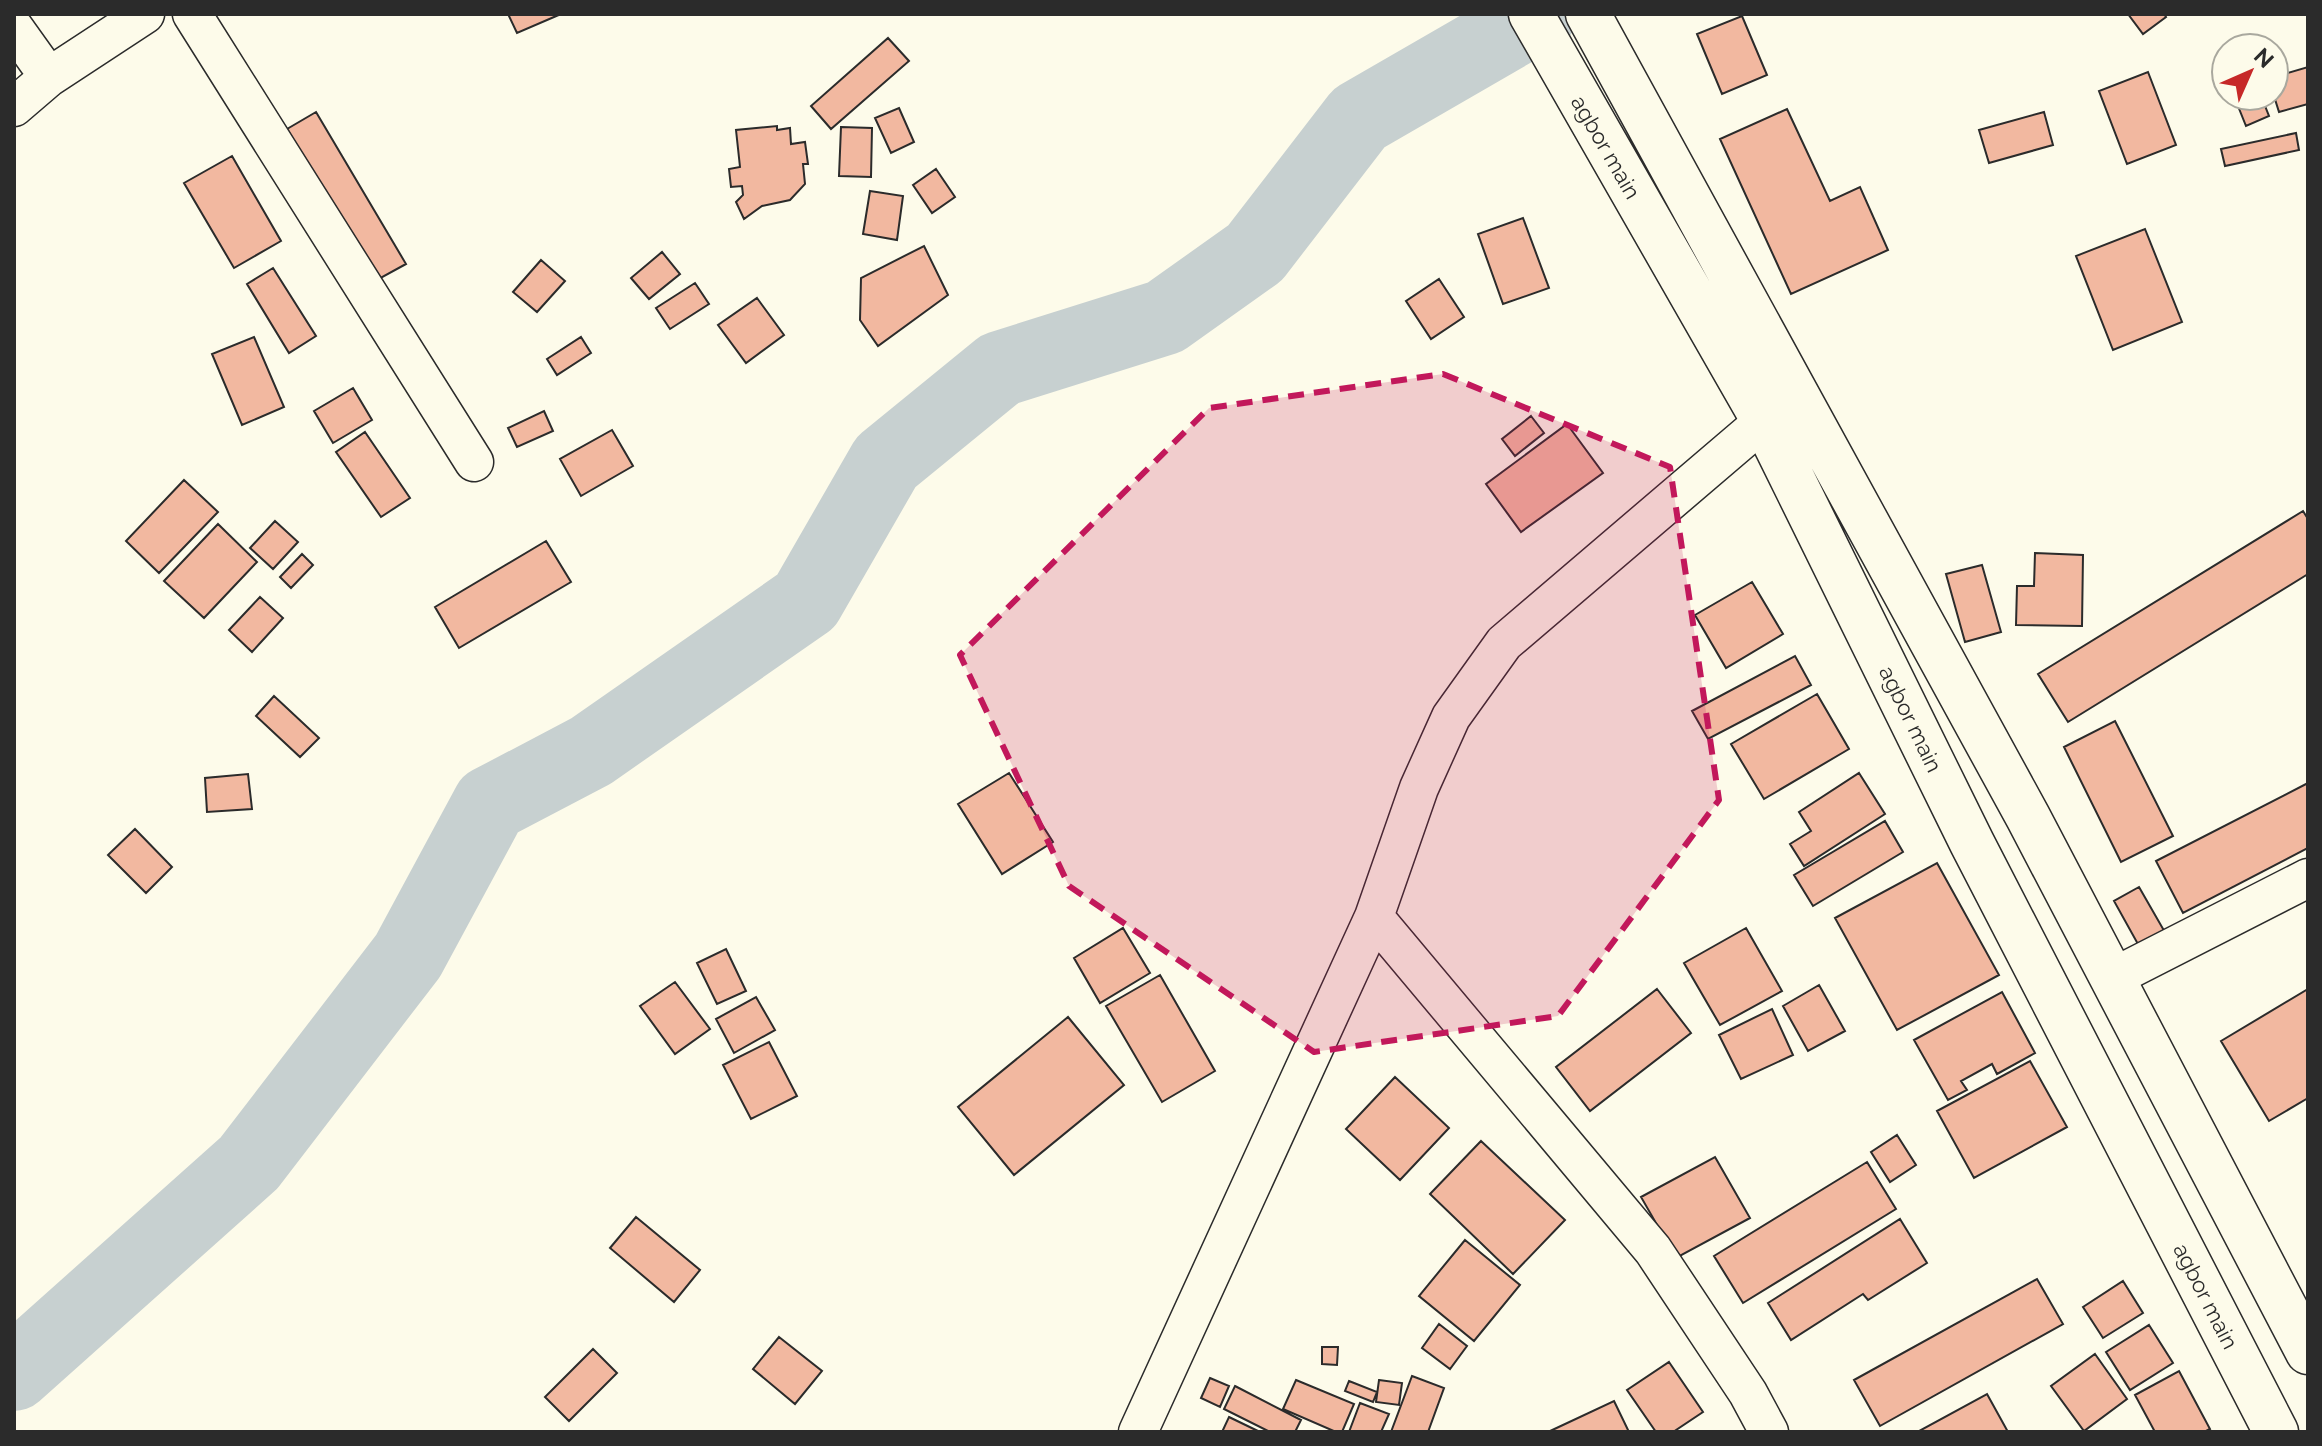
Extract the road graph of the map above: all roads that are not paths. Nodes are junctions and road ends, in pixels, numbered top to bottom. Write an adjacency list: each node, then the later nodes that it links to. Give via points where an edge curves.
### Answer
1 (145, 14): 6 (street)
2 (192, 14): 9 (street)
3 (1531, 14): 8 (main road, agbor main)
4 (1593, 24): 10 (main road)
5 (14, 28): 6 (street)
6 (49, 77): 7 (street)
7 (14, 107)
8 (1764, 421): 11 (main road, agbor main); 13 (street, via 1504,643 1451,717 1419,788)
9 (474, 462)
10 (2028, 817): 11 (main road, via 2009,818); 14 (main road)
11 (1972, 843): 18 (main road, agbor main)
12 (2308, 878): 14 (street)
13 (1374, 917): 16 (street); 17 (street, via 1653,1250)
14 (2112, 978): 15 (main road)
15 (2308, 1352)
16 (1138, 1432)
17 (1769, 1432)
18 (2276, 1432)

